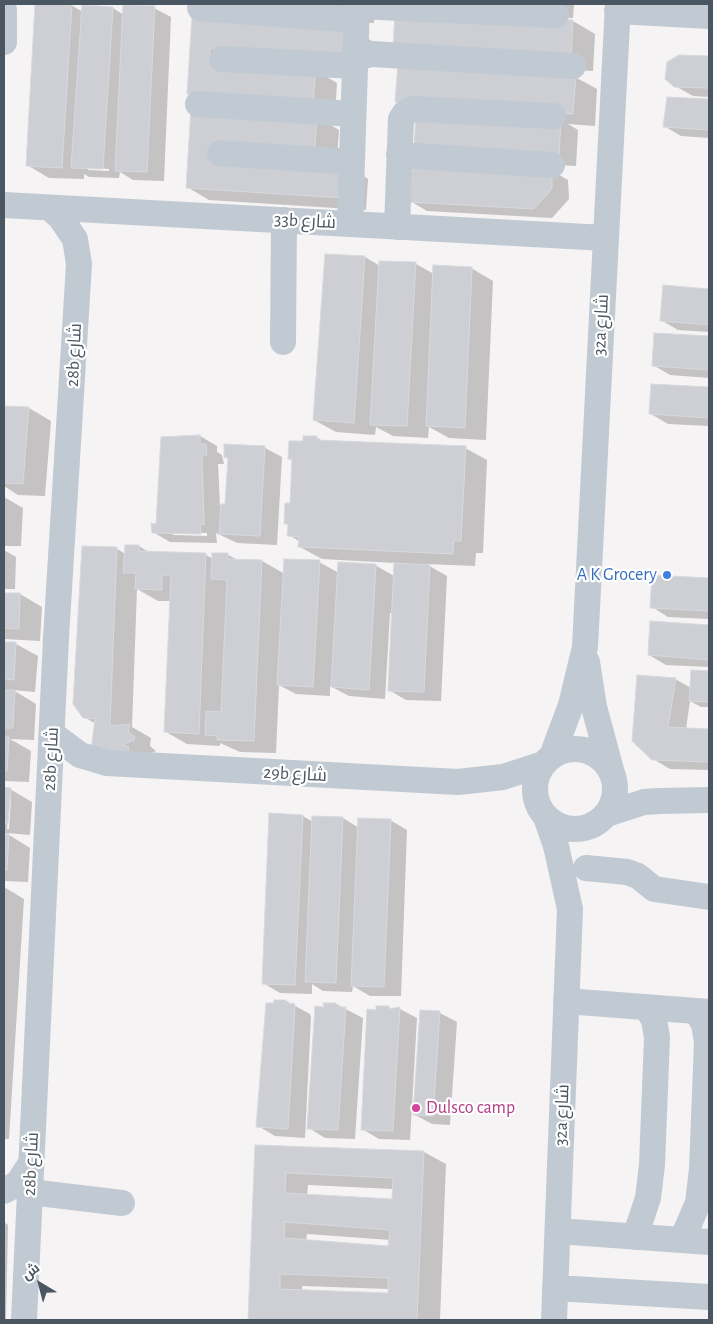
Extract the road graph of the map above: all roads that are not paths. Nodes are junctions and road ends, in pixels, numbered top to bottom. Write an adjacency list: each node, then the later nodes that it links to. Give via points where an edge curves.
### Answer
1 (618, 7): 6 (street); 23 (street, 32a شارع)
2 (200, 8): 4 (street)
3 (4, 10): 7 (street)
4 (357, 10): 5 (street); 9 (street)
5 (556, 15)
6 (709, 16)
7 (4, 42)
8 (222, 59): 9 (street)
9 (355, 60): 10 (street); 12 (street)
10 (573, 66)
11 (198, 104): 12 (street)
12 (353, 114): 16 (street)
13 (553, 116): 15 (street, via 414,109 401,119)
14 (220, 152): 16 (street)
15 (399, 156): 17 (street); 22 (street)
16 (352, 162): 21 (street)
17 (552, 165)
18 (4, 205): 19 (street, 33b شارع)
19 (50, 208): 20 (street, 33b شارع); 26 (street, 28b شارع, via 75,239 79,264)
20 (284, 220): 21 (street, 33b شارع); 24 (street)
21 (350, 224): 22 (street, 33b شارع)
22 (397, 227): 23 (street, 33b شارع)
23 (605, 238): 25 (street, 32a شارع)
24 (283, 342)
25 (585, 647): 27 (street, 32a شارع, via 571,705); 28 (street, 32a شارع, via 594,706)
26 (52, 734): 27 (street, 29b شارع, via 80,755 106,763 458,782 503,777); 38 (street, 28b شارع)
27 (548, 760): 28 (street, via 562,751 585,750 596,754); 30 (street, via 536,780 536,797)
28 (611, 770): 31 (street, via 616,793)
29 (709, 800): 31 (street, via 659,800)
30 (546, 817): 31 (street, via 566,828 577,829); 34 (street, 32a شارع)
31 (602, 818): 32 (street, 32a شارع)
32 (586, 868): 33 (street, via 626,872 638,876 654,889); 34 (street, 32a شارع)
33 (709, 897)
34 (570, 909): 35 (street, 32a شارع)
35 (566, 1001): 36 (street); 42 (street, 32a شارع)
36 (647, 1008): 37 (street); 43 (street, via 658,1037 652,1164 648,1198)
37 (703, 1012): 44 (street, via 707,1042 702,1169 698,1203)
38 (31, 1163): 39 (street, via 18,1183); 40 (street, 28b شارع)
39 (4, 1191)
40 (30, 1192): 41 (street); 48 (street, 28b شارع)
41 (122, 1203)
42 (558, 1231): 43 (street); 46 (street, 32a شارع)
43 (635, 1237): 44 (street)
44 (682, 1240): 45 (street)
45 (709, 1242)
46 (555, 1288): 47 (street); 49 (street, 32a شارع)
47 (709, 1297)
48 (24, 1320)
49 (554, 1320)

